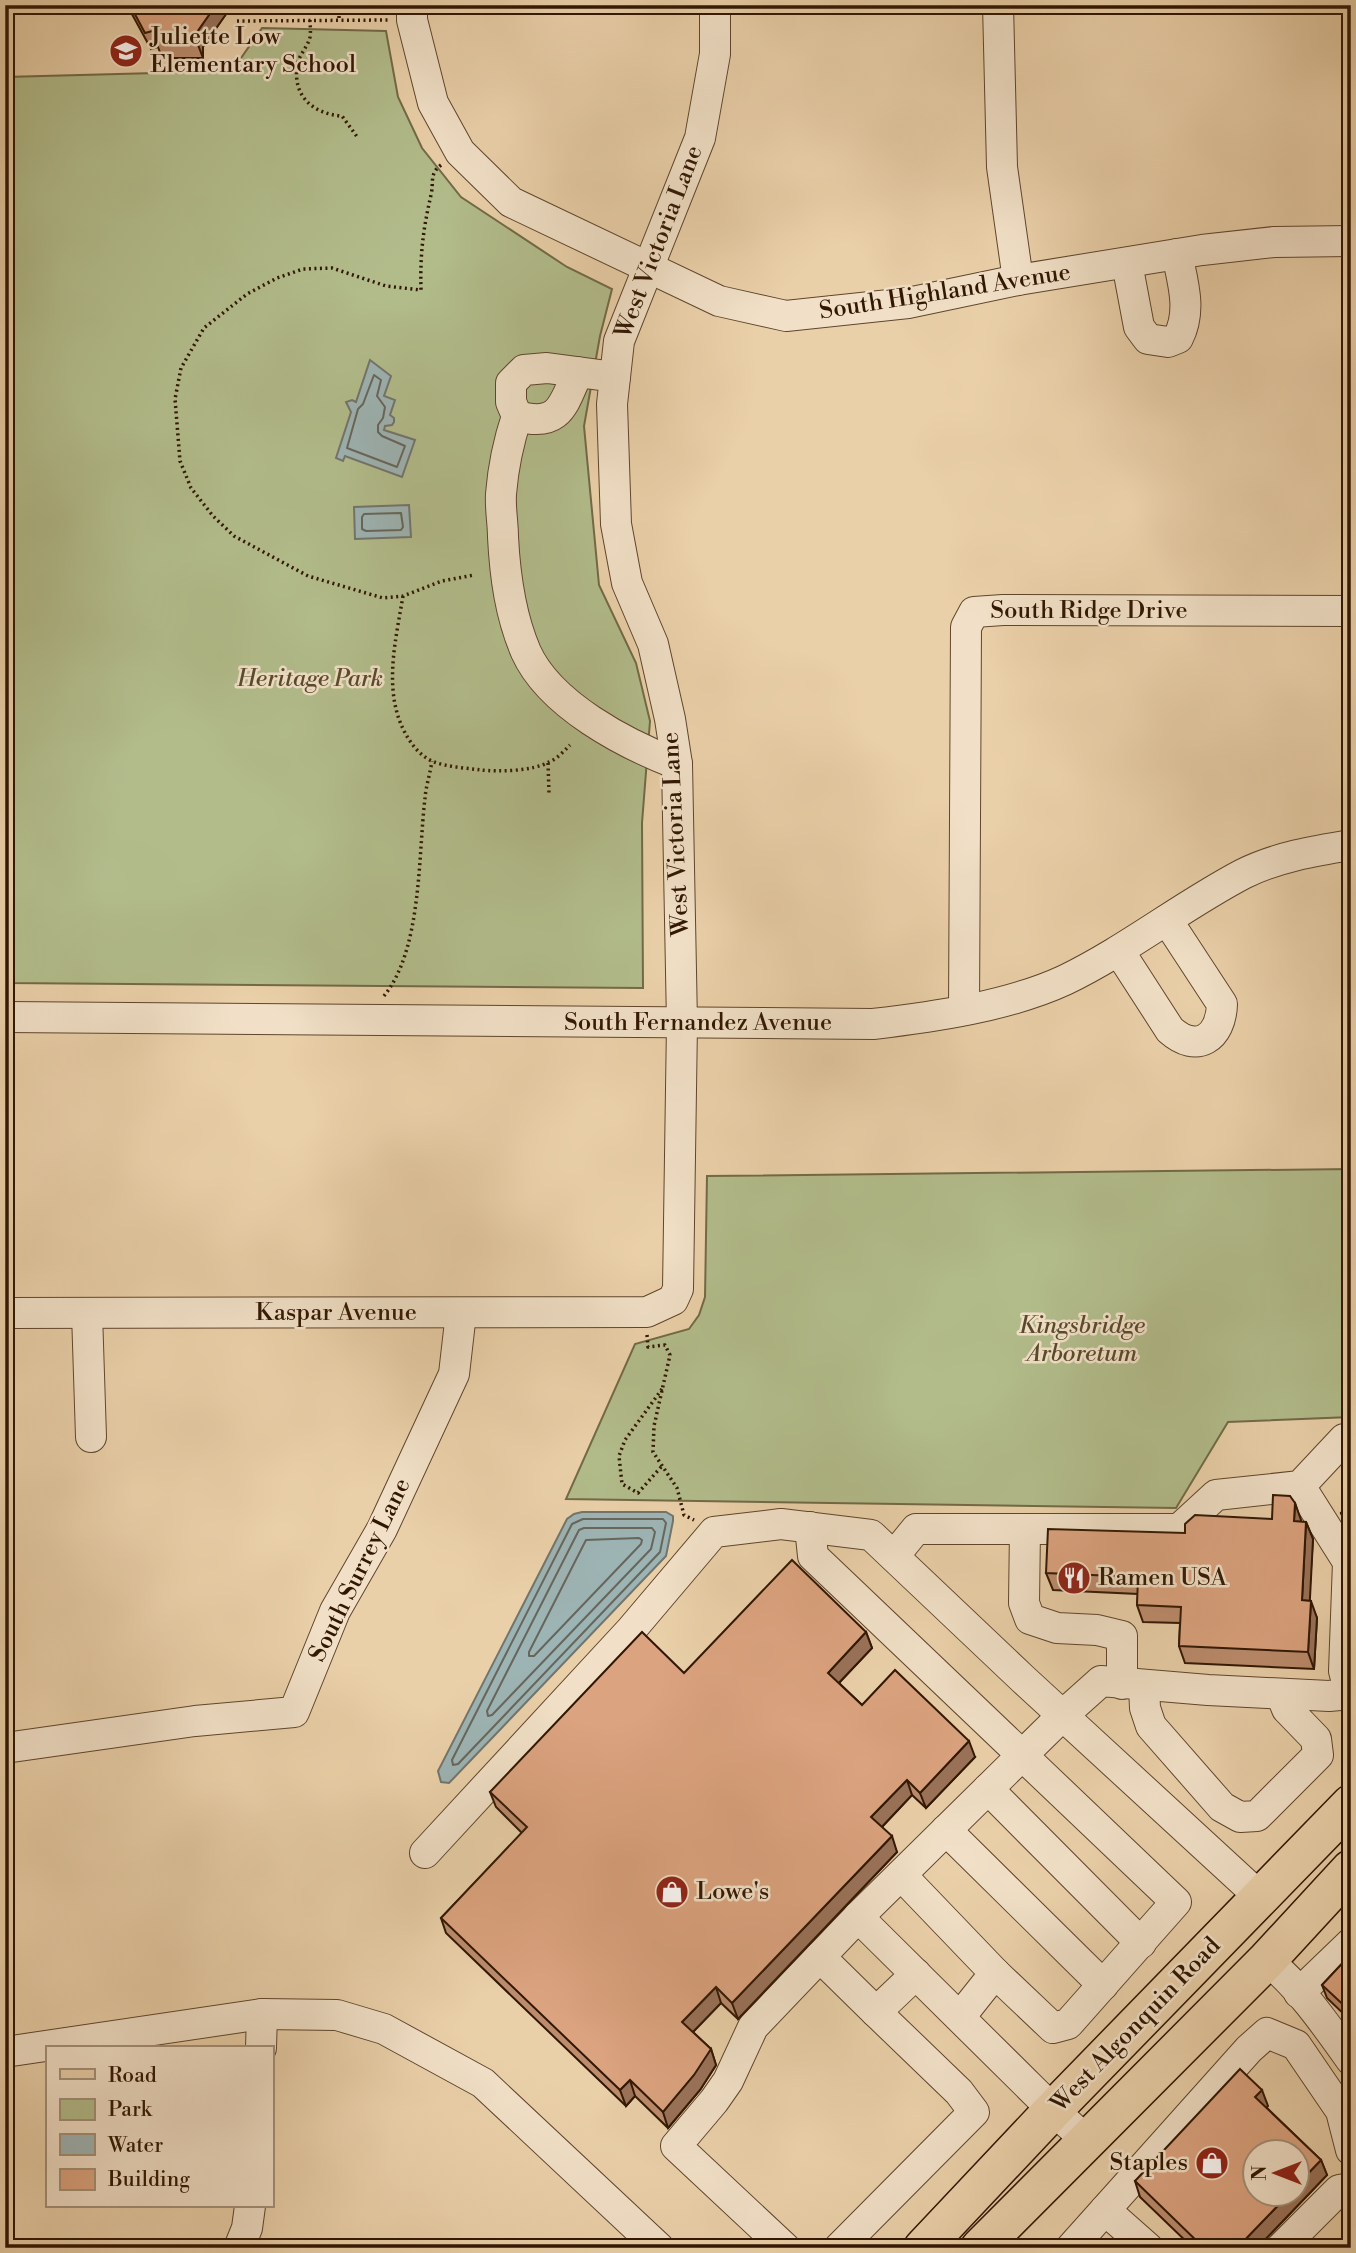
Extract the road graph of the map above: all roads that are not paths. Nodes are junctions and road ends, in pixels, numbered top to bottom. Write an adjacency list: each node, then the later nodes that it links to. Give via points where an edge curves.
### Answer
1 (715, 5): 7 (street, West Victoria Lane, via 715,54 700,138)
2 (998, 5): 8 (street, via 1002,167)
3 (412, 13): 7 (street, South Highland Avenue, via 433,103 460,152 511,202)
4 (1351, 241): 5 (street, South Highland Avenue, via 1274,242)
5 (1177, 254): 6 (street, South Highland Avenue); 6 (street, via 1186,303 1184,326 1178,338 1168,342 1148,339 1139,327)
6 (1127, 262): 8 (street, South Highland Avenue)
7 (649, 269): 8 (street, South Highland Avenue, via 719,302 786,316 908,303); 10 (street, West Victoria Lane, via 619,341)
8 (1018, 280)
9 (578, 372): 10 (street); 11 (street, via 560,412 533,420); 11 (street, via 524,370 511,383)
10 (615, 377): 13 (street, West Victoria Lane, via 616,524 626,583 653,644)
11 (517, 416): 13 (street, via 501,495 510,607 526,653 548,685 583,714 614,735)
12 (1351, 611): 17 (street, South Ridge Drive, via 974,612 965,627)
13 (677, 764): 19 (street, West Victoria Lane)
14 (1351, 845): 15 (street, South Fernandez Avenue, via 1300,853 1245,873)
15 (1167, 920): 16 (street, South Fernandez Avenue); 16 (street, via 1222,1004 1222,1019 1207,1039 1192,1041 1170,1030)
16 (1119, 951): 17 (street, South Fernandez Avenue, via 1063,981)
17 (964, 1010): 19 (street, South Fernandez Avenue, via 873,1024)
18 (5, 1017): 19 (street, South Fernandez Avenue)
19 (682, 1023): 20 (street, West Victoria Lane, via 678,1289 673,1300)
20 (657, 1308): 23 (street, Kaspar Avenue)
21 (5, 1313): 22 (street, Kaspar Avenue)
22 (87, 1313): 23 (street, Kaspar Avenue); 24 (street)
23 (461, 1313): 34 (street, South Surrey Lane, via 454,1374 382,1529 335,1611 294,1712)
24 (91, 1437)
25 (1351, 1438): 26 (street, via 1344,1439)
26 (1300, 1486): 28 (street, via 1216,1495 1179,1529); 32 (street, via 1348,1562 1344,1671)
27 (810, 1527): 29 (street, via 872,1535); 35 (street, via 813,1556); 39 (street, via 781,1524 714,1532 631,1630)
28 (1026, 1529): 29 (street, via 916,1529); 30 (street, via 1024,1603 1030,1619 1056,1628 1122,1636)
29 (894, 1556): 33 (street)
30 (1133, 1685): 31 (street); 31 (street, via 1151,1726 1222,1807 1240,1817 1257,1816 1318,1755 1316,1739 1287,1709); 33 (street, via 1101,1681)
31 (1281, 1694): 32 (street)
32 (1350, 1694)
33 (1063, 1715): 35 (street); 42 (street)
34 (5, 1748)
35 (1023, 1755): 36 (street); 44 (street, via 1176,1902)
36 (988, 1789): 38 (street); 44 (street)
37 (1351, 1804): 42 (main road, West Algonquin Road)
38 (946, 1830): 41 (street); 50 (street)
39 (425, 1853)
40 (1351, 1869): 47 (main road, West Algonquin Road)
41 (901, 1875): 43 (street); 48 (street)
42 (1260, 1897): 58 (main road, West Algonquin Road)
43 (858, 1917): 46 (street); 49 (street)
44 (1140, 1943): 50 (street)
45 (1351, 1943): 51 (street)
46 (820, 1957): 52 (street); 66 (street, via 753,2027 728,2081 676,2146)
47 (1267, 1960): 51 (street); 59 (main road, West Algonquin Road)
48 (995, 1973): 50 (street, via 1053,2028 1068,2024); 54 (street)
49 (916, 1974): 52 (street); 54 (street)
50 (1103, 1984)
51 (1299, 1993): 57 (street)
52 (876, 2012): 67 (street, via 974,2112)
53 (262, 2014): 55 (street); 56 (street); 65 (street, via 337,2015 384,2029 483,2082)
54 (960, 2017): 58 (street)
55 (261, 2046)
56 (5, 2052)
57 (1351, 2060)
58 (1053, 2110): 59 (street); 68 (main road, West Algonquin Road)
59 (1086, 2140): 69 (main road, West Algonquin Road)
60 (1351, 2150): 63 (street, via 1341,2111 1296,2045 1267,2033)
61 (1351, 2188): 72 (street, via 1339,2190)
62 (250, 2208): 64 (street)
63 (1105, 2210): 70 (street); 71 (street)
64 (239, 2248)
65 (659, 2248)
66 (785, 2248)
67 (839, 2248)
68 (923, 2248)
69 (980, 2248)
70 (1070, 2248)
71 (1148, 2248)
72 (1281, 2248)

